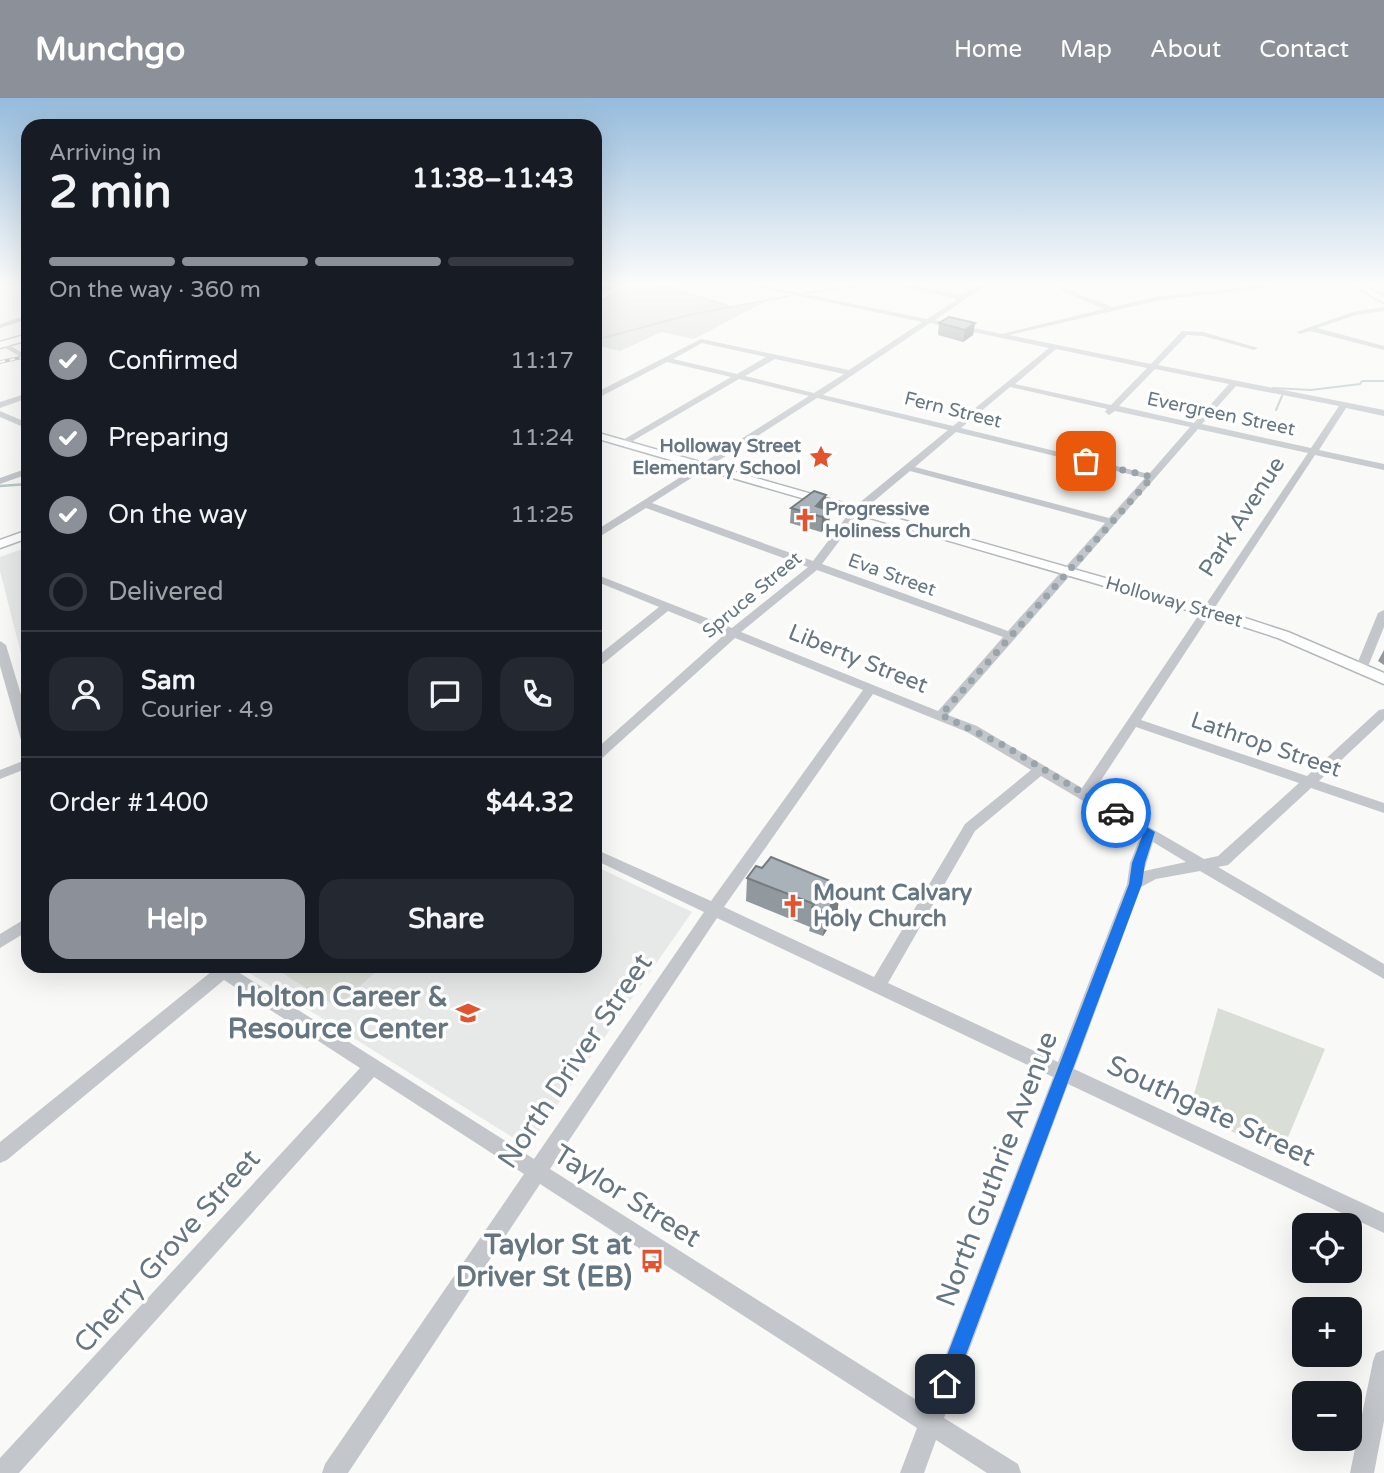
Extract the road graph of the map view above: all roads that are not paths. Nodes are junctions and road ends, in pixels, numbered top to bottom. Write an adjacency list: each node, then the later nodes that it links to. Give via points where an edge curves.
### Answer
1 (685, 349): 8 (street)
2 (741, 349): 7 (street)
3 (888, 349): 10 (street)
4 (1051, 349): 13 (street, Spruce Street)
5 (1070, 349): 9 (street)
6 (1168, 349): 9 (street)
7 (774, 356): 10 (street); 11 (street)
8 (665, 359): 11 (street, Fern Street); 14 (street)
9 (1151, 366): 12 (street); 19 (street)
10 (852, 373): 15 (street)
11 (739, 377): 15 (street, Fern Street); 26 (street)
12 (1234, 383): 18 (street); 23 (street)
13 (1010, 385): 19 (street, Evergreen Street); 24 (street, Spruce Street)
14 (602, 392)
15 (817, 396): 24 (street, Fern Street); 28 (street)
16 (21, 398): 17 (street)
17 (0, 405)
18 (1344, 405): 20 (street); 27 (street, Park Avenue)
19 (1110, 410): 23 (street, Evergreen Street)
20 (1384, 413)
21 (0, 414): 22 (street)
22 (21, 423)
23 (1196, 426): 27 (street, Evergreen Street); 32 (street)
24 (957, 429): 30 (street, Spruce Street); 32 (street, Fern Street)
25 (602, 437): 26 (main road, Holloway Street)
26 (624, 443): 28 (main road, Holloway Street)
27 (1313, 452): 29 (street, Evergreen Street); 46 (street, Park Avenue)
28 (705, 466): 34 (street); 35 (main road, Holloway Street)
29 (1384, 467)
30 (909, 468): 35 (street, Spruce Street); 36 (street)
31 (21, 474): 33 (street)
32 (1152, 477): 36 (street)
33 (0, 481)
34 (645, 504): 37 (street); 42 (street, Eva Street)
35 (857, 510): 42 (street, Spruce Street); 43 (main road, Holloway Street)
36 (1111, 522): 43 (street)
37 (602, 531)
38 (21, 536): 39 (main road)
39 (0, 544)
40 (21, 544): 41 (main road)
41 (0, 551)
42 (815, 566): 48 (street, Spruce Street); 49 (street, Eva Street)
43 (1067, 571): 46 (main road, Holloway Street); 49 (street)
44 (602, 580): 45 (street, Liberty Street)
45 (668, 605): 48 (street, Liberty Street); 51 (street)
46 (1208, 612): 52 (main road, Holloway Street, via 1269,630); 60 (street, Park Avenue)
47 (1384, 614): 52 (street)
48 (734, 631): 54 (street, Liberty Street); 61 (street, Spruce Street)
49 (1010, 636): 58 (street)
50 (0, 645): 55 (street)
51 (602, 658)
52 (1361, 669): 53 (main road, Holloway Street)
53 (1384, 680)
54 (871, 687): 58 (street, Liberty Street); 72 (street, North Driver Street)
55 (13, 692): 56 (street); 59 (street)
56 (0, 695)
57 (1384, 713): 65 (street)
58 (941, 715): 63 (street, Liberty Street)
59 (21, 718)
60 (1135, 722): 65 (street, Lathrop Street); 66 (street, Park Avenue)
61 (602, 751)
62 (21, 766): 64 (street)
63 (1041, 768): 66 (street, Liberty Street); 78 (street, via 970,828)
64 (0, 775)
65 (1309, 782): 67 (street, Lathrop Street); 70 (street, via 1223,860)
66 (1085, 794): 68 (street, Liberty Street)
67 (1384, 808)
68 (1149, 832): 70 (street, Liberty Street); 71 (street, North Guthrie Avenue)
69 (602, 857): 72 (street, Southgate Street)
70 (1205, 866): 71 (street, via 1152,874); 75 (street, Liberty Street)
71 (1135, 884): 80 (street, North Guthrie Avenue)
72 (714, 909): 78 (street, Southgate Street); 82 (street, North Driver Street)
73 (21, 928): 74 (street)
74 (0, 942)
75 (1384, 972)
76 (216, 973): 81 (street)
77 (230, 973): 79 (street, Taylor Street)
78 (878, 986): 80 (street, Southgate Street)
79 (372, 1067): 82 (street, Taylor Street); 86 (street, Cherry Grove Street)
80 (1063, 1073): 83 (street, Southgate Street); 85 (street, North Guthrie Avenue)
81 (0, 1154)
82 (535, 1173): 85 (street, Taylor Street); 87 (street, North Driver Street)
83 (1384, 1223)
84 (1384, 1362): 90 (street)
85 (931, 1423): 88 (street, North Guthrie Avenue); 89 (street, Taylor Street)
86 (3, 1473)
87 (334, 1473)
88 (912, 1473)
89 (1009, 1473)
90 (1362, 1473)

